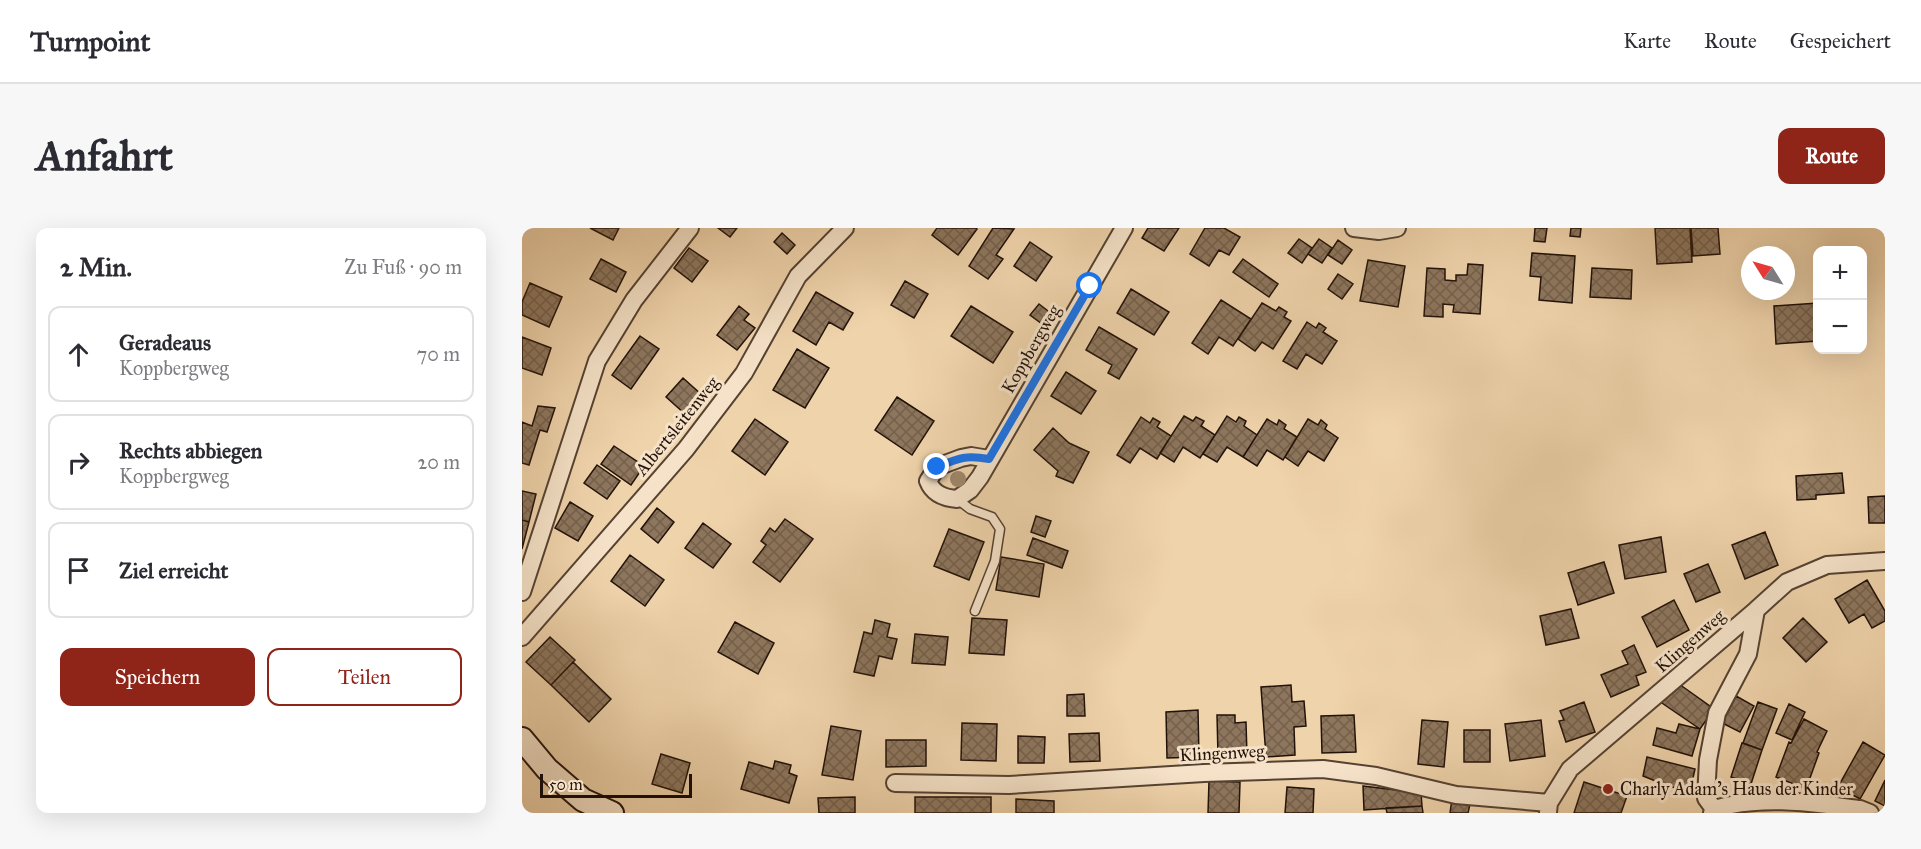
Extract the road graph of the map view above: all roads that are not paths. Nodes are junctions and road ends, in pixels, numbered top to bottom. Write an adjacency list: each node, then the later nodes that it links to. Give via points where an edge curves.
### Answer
1 (690, 228): 9 (street, via 634,300 597,361)
2 (845, 228): 12 (street, Albertsleitenweg, via 798,276 744,373 686,449)
3 (1124, 228): 6 (street, Koppbergweg)
4 (1354, 228): 5 (street)
5 (1397, 228)
6 (989, 459): 7 (street, Koppbergweg, via 970,489); 7 (street, via 971,456 937,467 928,481 932,490)
7 (957, 499): 11 (lane, via 992,517 1000,529 995,561)
8 (1885, 561): 10 (street, Klingenweg, via 1827,565 1787,582)
9 (522, 592)
10 (1756, 610): 15 (street, Klingenweg, via 1570,769); 16 (street, via 1748,654 1717,713 1706,798)
11 (975, 611)
12 (522, 637)
13 (522, 739): 17 (street, via 547,769 583,800)
14 (895, 783): 15 (street, Klingenweg, via 1009,785 1323,768 1456,795)
15 (1549, 808)
16 (1713, 811): 18 (street, via 1733,804 1788,801)
17 (612, 813)
18 (1870, 813)

